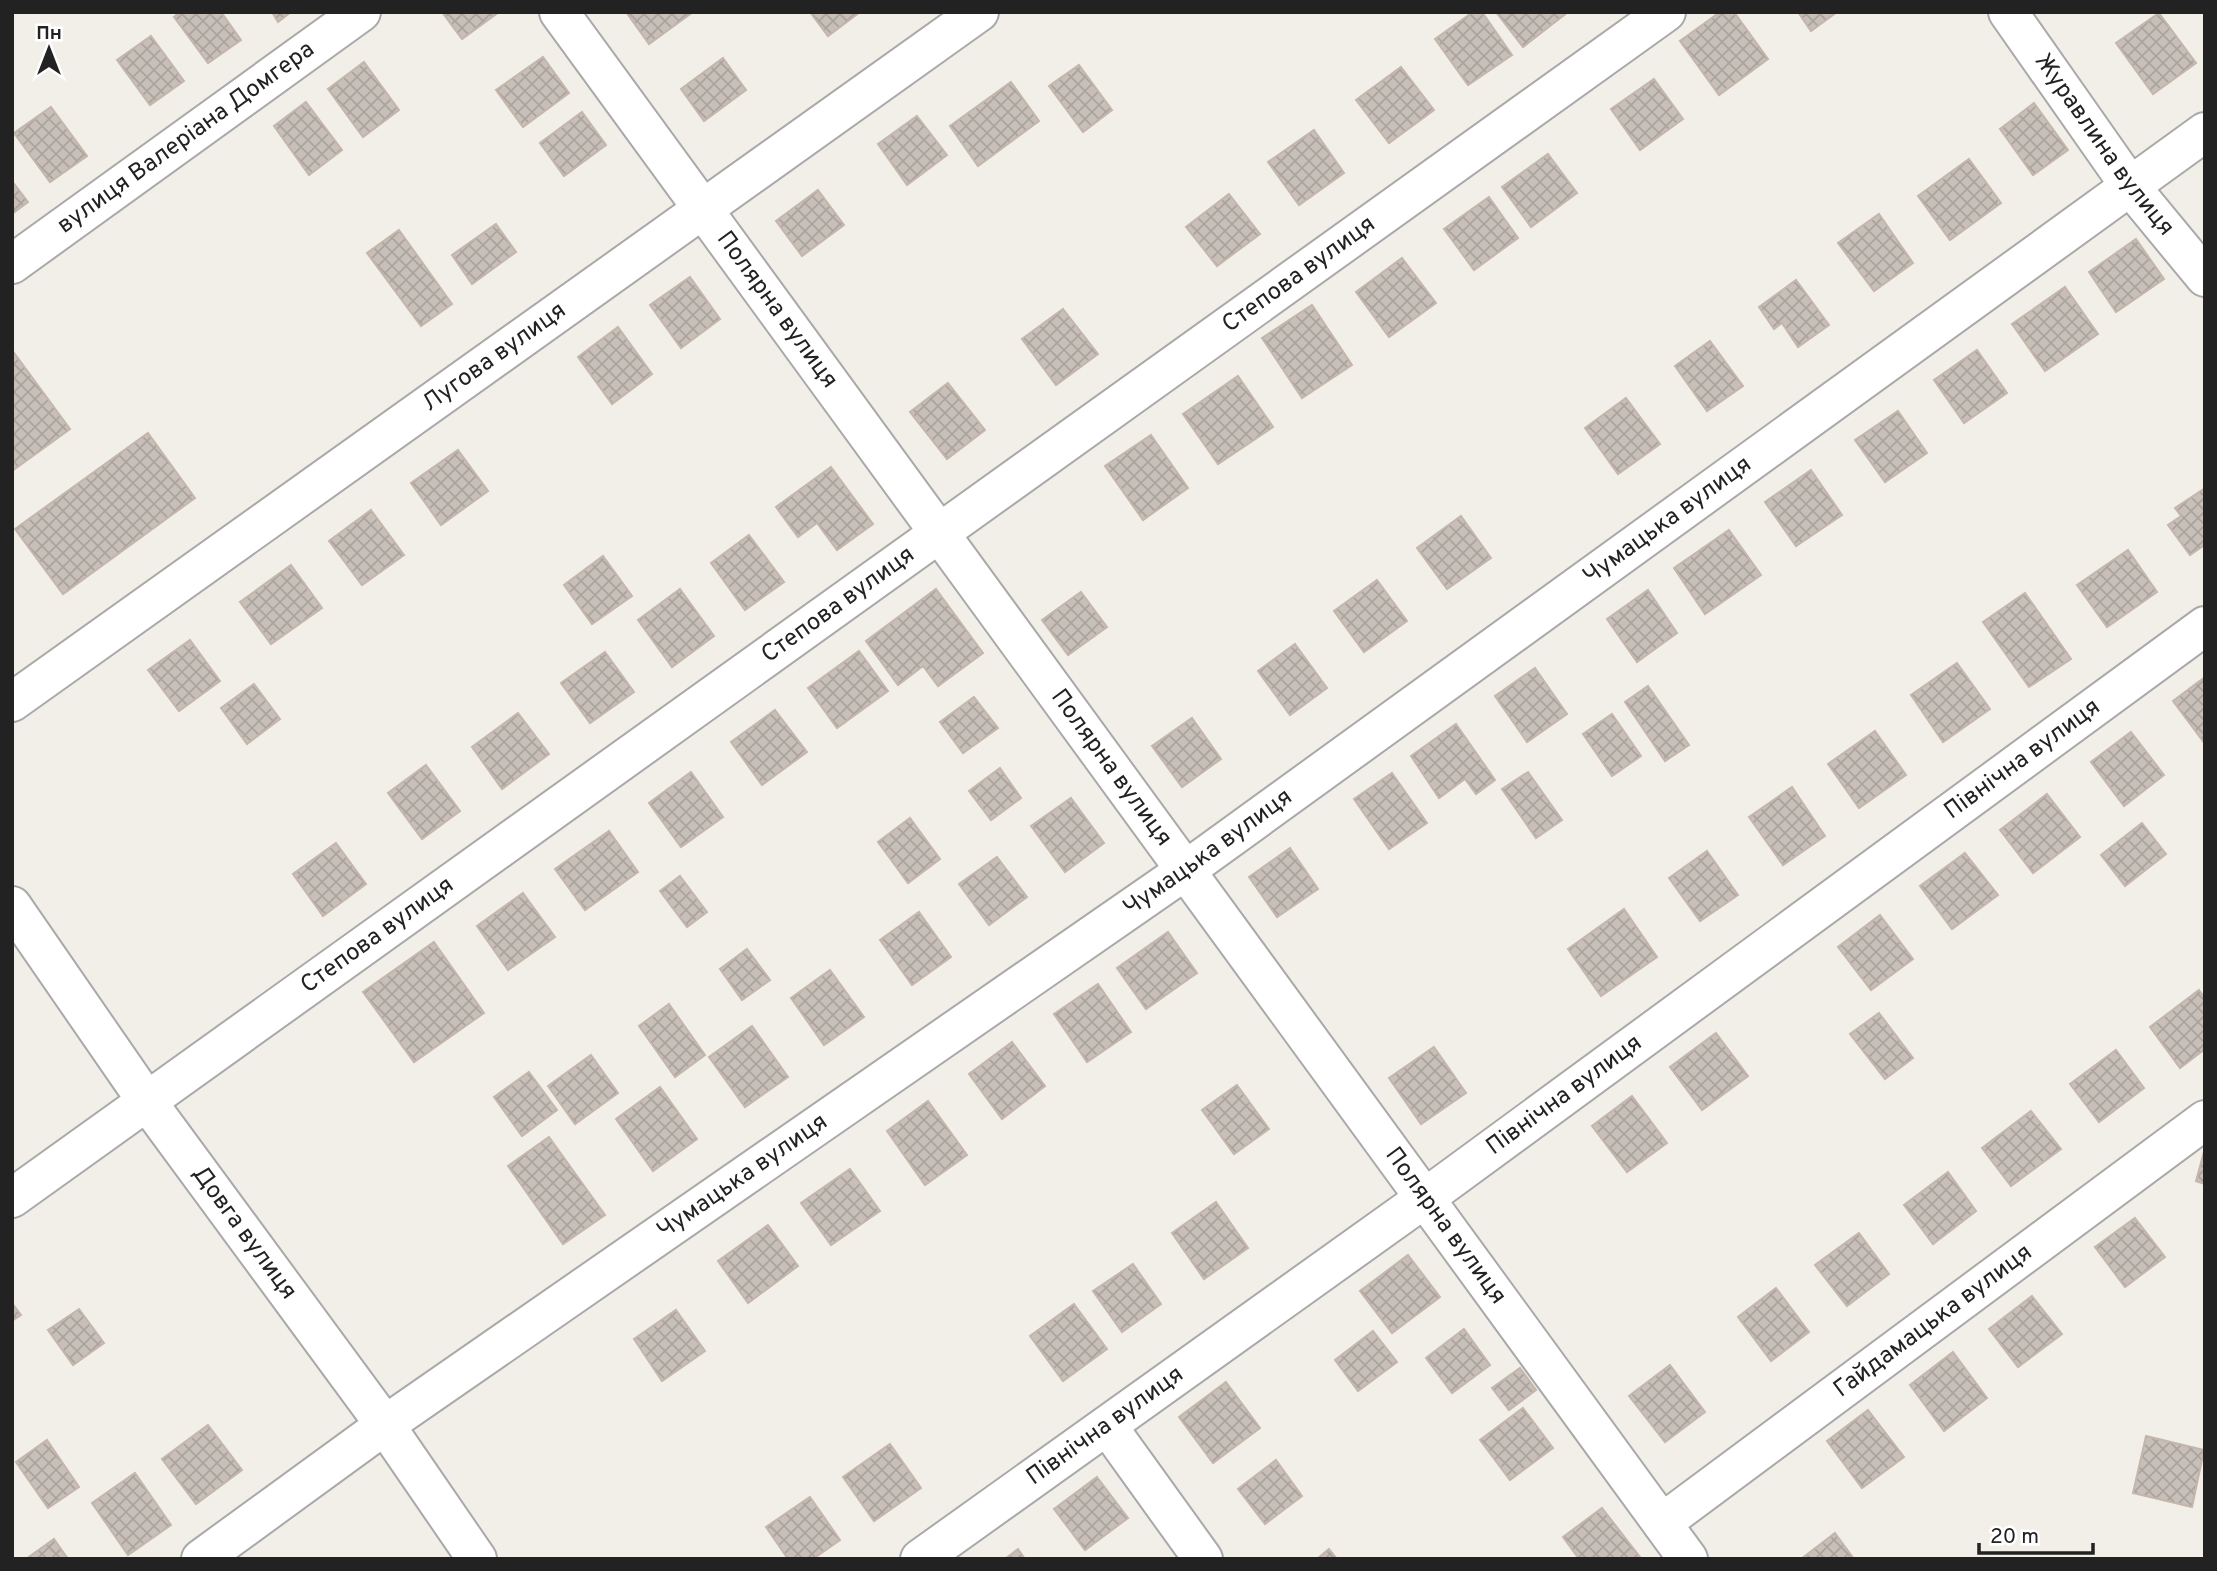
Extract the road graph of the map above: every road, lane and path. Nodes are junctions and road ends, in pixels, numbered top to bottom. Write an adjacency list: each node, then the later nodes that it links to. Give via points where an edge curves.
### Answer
1 (361, 12): 9 (street, вулиця Валеріана Домгера)
2 (559, 12): 8 (street, Полярна вулиця)
3 (979, 12): 8 (street, Лугова вулиця)
4 (1666, 12): 11 (street, Степова вулиця)
5 (2008, 12): 7 (street, Журавлина вулиця)
6 (2205, 132): 7 (street, Чумацька вулиця)
7 (2130, 186): 10 (street, Журавлина вулиця); 14 (street, Чумацька вулиця)
8 (704, 210): 11 (street, Полярна вулиця); 13 (street, Лугова вулиця)
9 (12, 264)
10 (2205, 277)
11 (940, 534): 14 (street, Полярна вулиця); 16 (street, Степова вулиця)
12 (2205, 626): 19 (street, Північна вулиця)
13 (12, 702)
14 (1186, 870): 19 (street, Полярна вулиця); 20 (street, Чумацька вулиця)
15 (12, 906): 16 (street, Довга вулиця)
16 (148, 1103): 18 (street, Степова вулиця); 20 (street, Довга вулиця)
17 (2205, 1120): 22 (street, Гайдамацька вулиця)
18 (12, 1198)
19 (1425, 1198): 21 (street, Північна вулиця); 22 (street, Полярна вулиця)
20 (385, 1425): 23 (street, Чумацька вулиця); 24 (street, Довга вулиця)
21 (1108, 1427): 25 (street, Північна вулиця); 26 (street)
22 (1662, 1523): 27 (street, Полярна вулиця)
23 (201, 1559)
24 (477, 1559)
25 (920, 1559)
26 (1203, 1559)
27 (1688, 1559)

